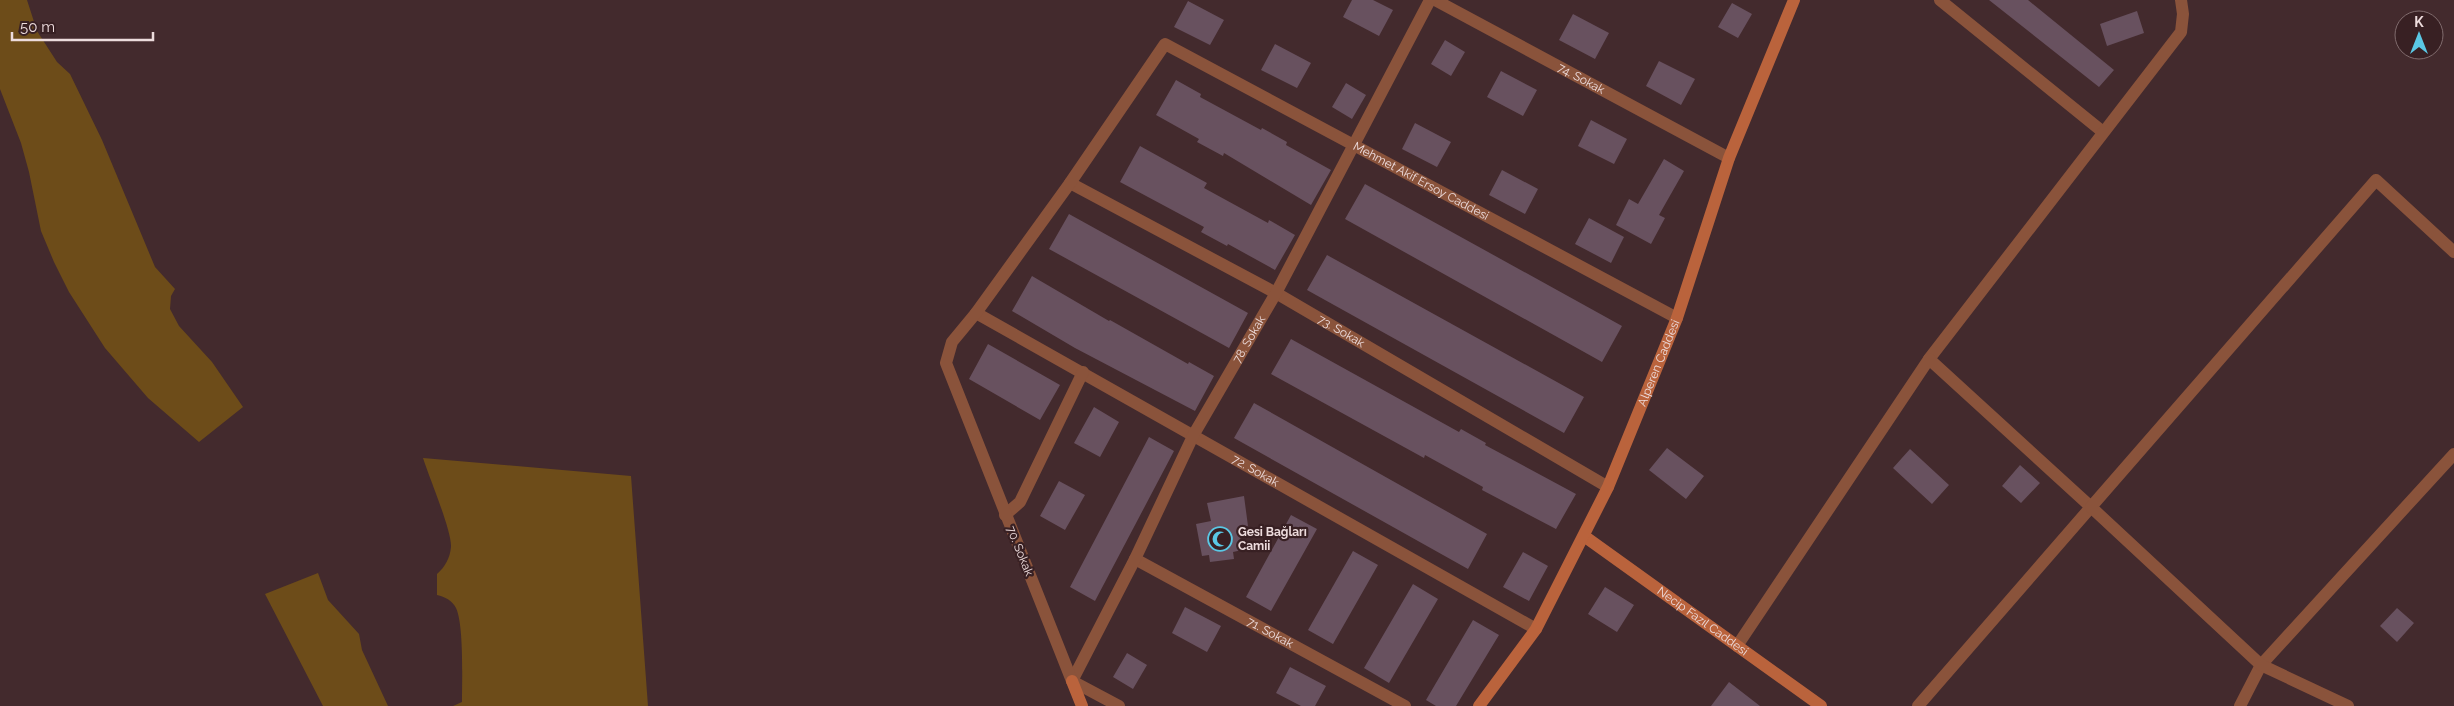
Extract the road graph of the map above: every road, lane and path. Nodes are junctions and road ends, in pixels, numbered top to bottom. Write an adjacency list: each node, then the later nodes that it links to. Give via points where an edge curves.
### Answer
1 (1430, 0): 7 (street, 78. Sokak)
2 (1435, 0): 8 (street, 74. Sokak)
3 (1793, 0): 8 (street, Alperen Caddesi)
4 (1940, 0): 6 (street)
5 (2181, 0): 6 (street, via 2181,32)
6 (2103, 132): 14 (street)
7 (1354, 144): 9 (street, Mehmet Akif Ersoy Caddesi, via 1165,44); 11 (street, 78. Sokak); 13 (street, Mehmet Akif Ersoy Caddesi)
8 (1729, 158): 13 (street, Alperen Caddesi)
9 (1070, 183): 11 (street, 73. Sokak); 12 (street)
10 (2454, 252): 19 (street, via 2376,180)
11 (1276, 293): 16 (street, 78. Sokak); 18 (street, 73. Sokak)
12 (976, 313): 15 (street, 72. Sokak); 20 (street, 70. Sokak, via 948,348 947,371)
13 (1676, 318): 18 (street, Alperen Caddesi)
14 (1929, 358): 19 (street); 24 (street)
15 (1083, 372): 16 (street, 72. Sokak); 20 (street, via 1020,502)
16 (1194, 434): 22 (street, 78. Sokak); 23 (street, 72. Sokak)
17 (2454, 454): 25 (street)
18 (1608, 486): 21 (street, Alperen Caddesi)
19 (2091, 507): 25 (street); 32 (street)
20 (1005, 515): 26 (street, 70. Sokak)
21 (1584, 536): 23 (street, Alperen Caddesi); 24 (street, Necip Fazıl Caddesi)
22 (1135, 559): 26 (street, 78. Sokak); 29 (street, 71. Sokak)
23 (1536, 629): 30 (street, Alperen Caddesi)
24 (1737, 646): 31 (street, Necip Fazıl Caddesi)
25 (2261, 665): 33 (street); 34 (street)
26 (1072, 681): 27 (street); 28 (street)
27 (1082, 706)
28 (1119, 706)
29 (1405, 706)
30 (1479, 706)
31 (1821, 706)
32 (1918, 706)
33 (2240, 706)
34 (2348, 706)

